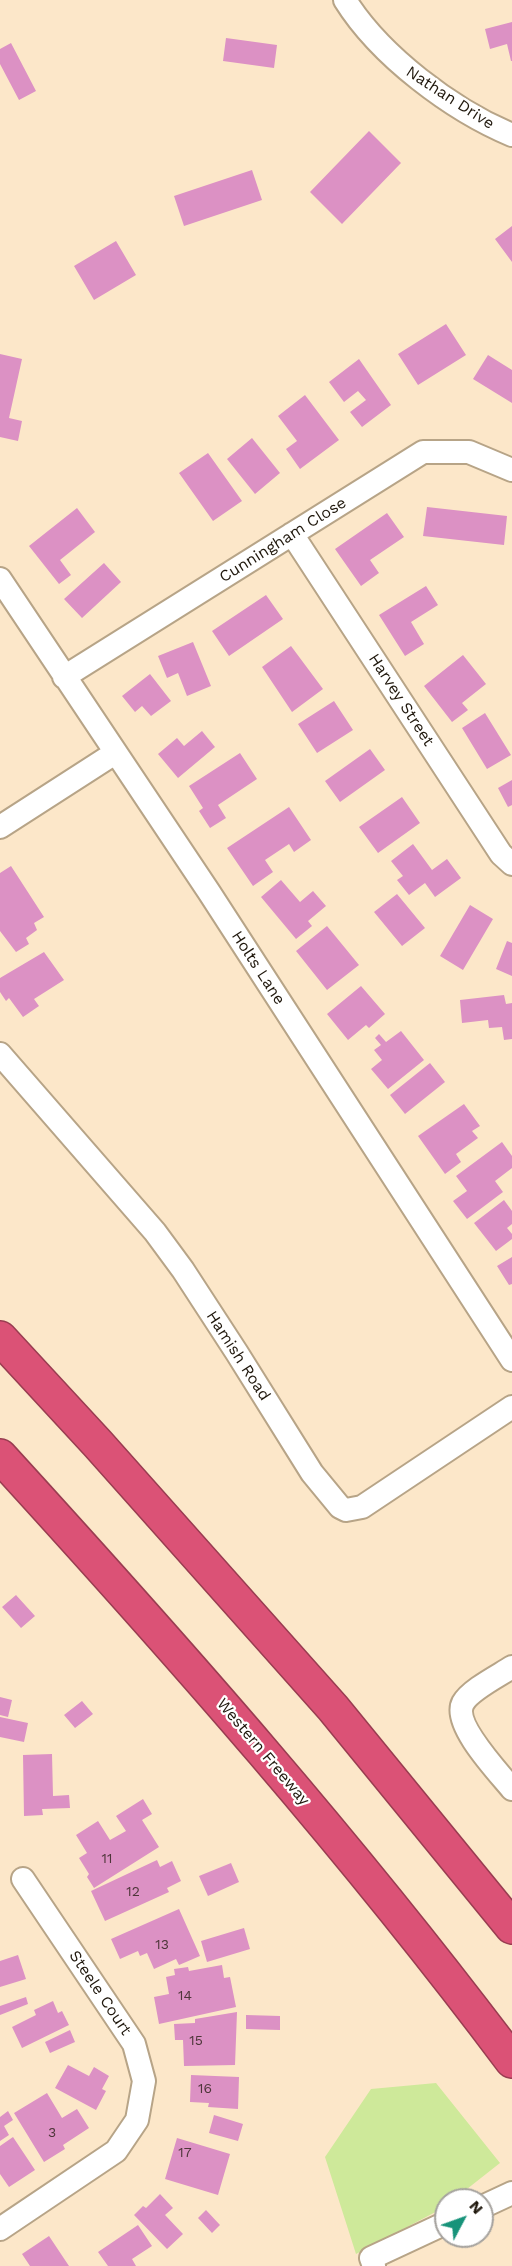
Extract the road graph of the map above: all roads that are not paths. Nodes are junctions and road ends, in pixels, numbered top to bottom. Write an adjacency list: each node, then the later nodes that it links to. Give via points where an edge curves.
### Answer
1 (345, 0): 2 (street, Nathan Drive, via 400,66 482,122)
2 (512, 135)
3 (512, 470): 4 (street, Cunningham Close, via 469,452 423,452)
4 (292, 534): 6 (street, Cunningham Close); 9 (street, Harvey Street, via 501,854)
5 (0, 579): 6 (street, Holts Lane)
6 (64, 677): 7 (street, Holts Lane)
7 (115, 753): 8 (street); 12 (street, Holts Lane)
8 (0, 827)
9 (512, 864)
10 (0, 1054): 13 (street, Hamish Road, via 154,1232 312,1473 340,1507 362,1507)
11 (0, 1338): 18 (highway, via 333,1708)
12 (509, 1350)
13 (512, 1407)
14 (0, 1456): 19 (highway, Western Freeway, via 245,1730)
15 (512, 1666): 16 (street, via 471,1695 463,1703 461,1715 466,1729)
16 (512, 1789)
17 (23, 1879): 24 (street, Steele Court, via 134,2044 144,2081 136,2120 116,2151)
18 (512, 1927)
19 (485, 2025): 20 (highway, Western Freeway); 21 (highway)
20 (512, 2061)
21 (512, 2069)
22 (512, 2193): 23 (street)
23 (494, 2201)
24 (0, 2229)
25 (434, 2229): 26 (street, via 371,2258)
26 (374, 2266)

